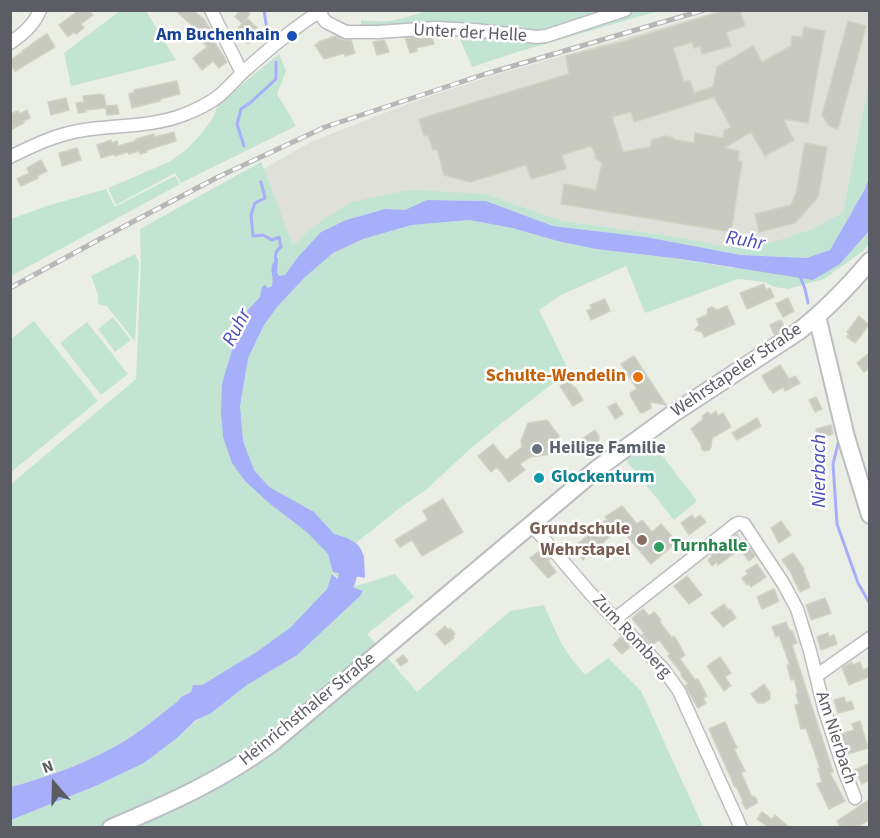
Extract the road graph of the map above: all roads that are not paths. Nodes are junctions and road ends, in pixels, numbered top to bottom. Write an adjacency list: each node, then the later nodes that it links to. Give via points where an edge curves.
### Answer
1 (39, 10): 5 (street, via 28,29)
2 (211, 10): 6 (street)
3 (625, 10): 4 (street, Unter der Helle, via 537,37 435,28 346,32 326,22)
4 (321, 11): 6 (street, via 289,32)
5 (10, 43)
6 (242, 73): 7 (street, via 220,95 184,115 63,134)
7 (10, 157)
8 (870, 261): 9 (main road, Wehrstapeler Straße)
9 (817, 316): 10 (main road, via 846,437); 11 (main road, Wehrstapeler Straße, via 636,440)
10 (870, 515)
11 (531, 524): 12 (street, Zum Romberg); 13 (main road, Wehrstapeler Straße)
12 (615, 619): 15 (street, Am Nierbach, via 741,523 793,600); 18 (street, Zum Romberg, via 673,681)
13 (403, 633): 17 (main road, Heinrichsthaler Straße, via 272,743 232,771)
14 (870, 638): 15 (street, Am Nierbach)
15 (816, 676): 16 (street, Am Nierbach)
16 (855, 798)
17 (111, 828)
18 (741, 828)

